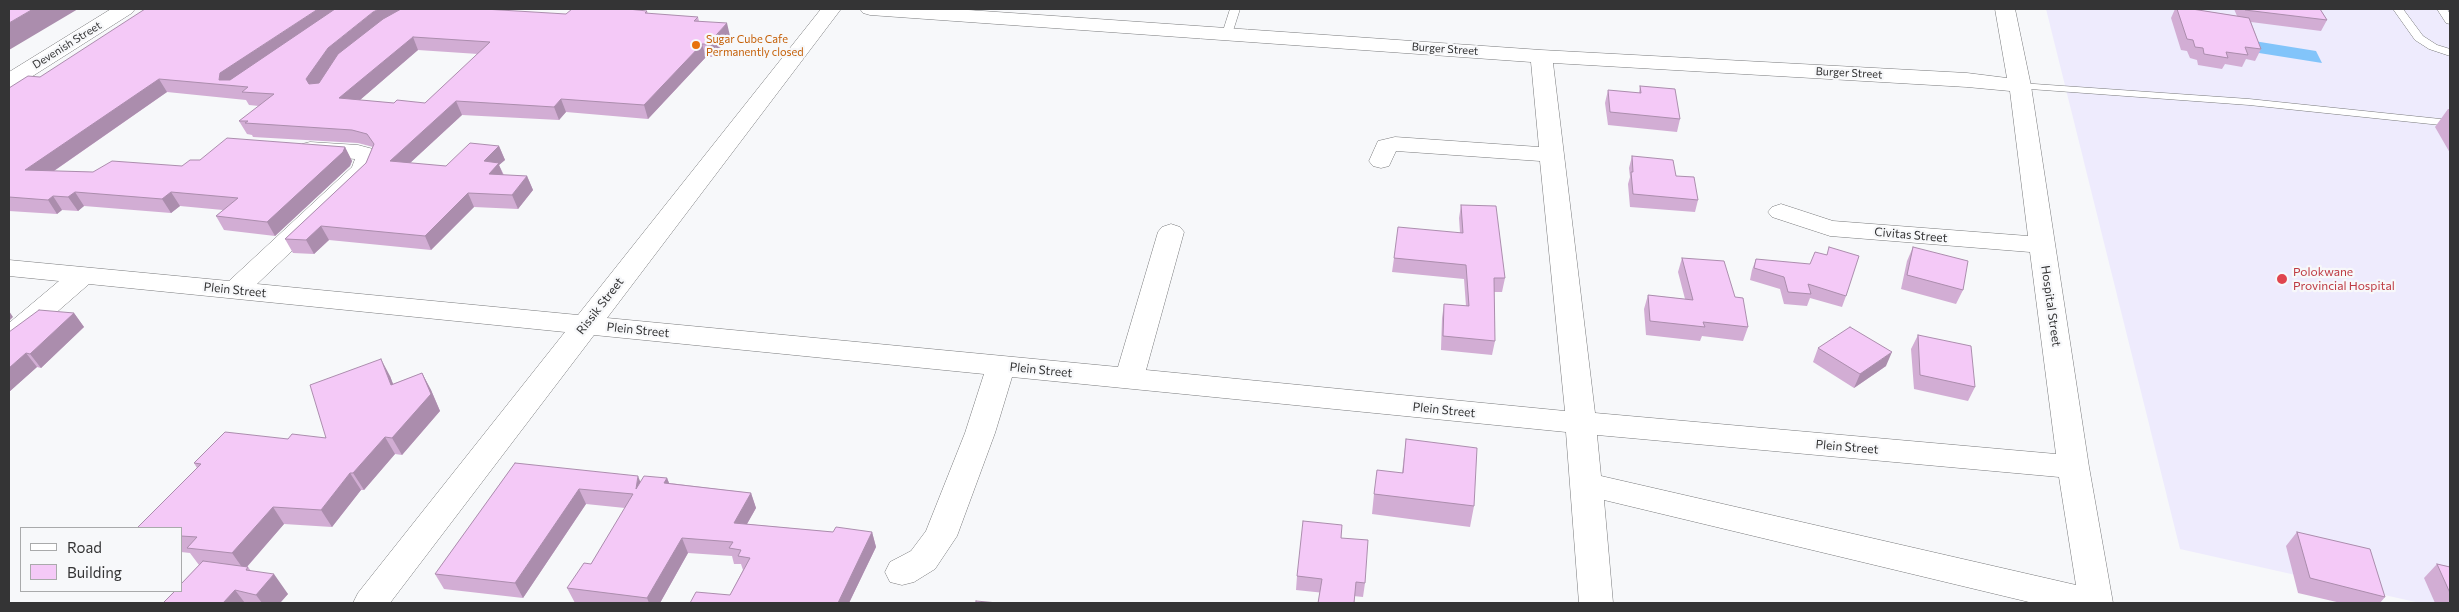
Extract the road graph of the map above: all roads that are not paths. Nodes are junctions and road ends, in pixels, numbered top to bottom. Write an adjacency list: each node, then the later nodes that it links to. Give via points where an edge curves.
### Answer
1 (125, 9): 12 (street, Devenish Street)
2 (831, 9): 24 (street, Rissik Street)
3 (870, 9): 9 (street, Burger Street)
4 (1235, 9): 9 (lane)
5 (2005, 9): 13 (street, Hospital Street)
6 (2398, 9): 10 (lane, via 2419,38)
7 (2442, 9): 8 (lane)
8 (2450, 21)
9 (1227, 34): 11 (street, Burger Street)
10 (2450, 52)
11 (1541, 56): 13 (street, Burger Street, via 1967,80); 16 (street)
12 (9, 81)
13 (2020, 86): 14 (lane, via 2249,102); 20 (street, Hospital Street)
14 (2450, 123)
15 (290, 148): 23 (street, via 358,152 365,154 367,159 363,170)
16 (1552, 155): 17 (street, via 1395,144 1386,146); 28 (street)
17 (1381, 161)
18 (1781, 212): 20 (street, Civitas Street, via 1830,228)
19 (1171, 232): 27 (street)
20 (2043, 245): 29 (street, Hospital Street)
21 (10, 270): 22 (street, Plein Street)
22 (83, 275): 23 (street, Plein Street); 25 (street)
23 (235, 290): 24 (street, Plein Street)
24 (585, 325): 26 (street, Plein Street); 32 (street, Rissik Street)
25 (9, 338)
26 (1002, 366): 27 (street, Plein Street); 31 (street, via 940,536 923,560)
27 (1129, 378): 28 (street, Plein Street)
28 (1580, 423): 29 (street, Plein Street); 30 (street)
29 (2073, 467): 35 (street, Hospital Street)
30 (1586, 484): 33 (street); 34 (street)
31 (902, 572)
32 (370, 603)
33 (1596, 603)
34 (2091, 603)
35 (2096, 603)

